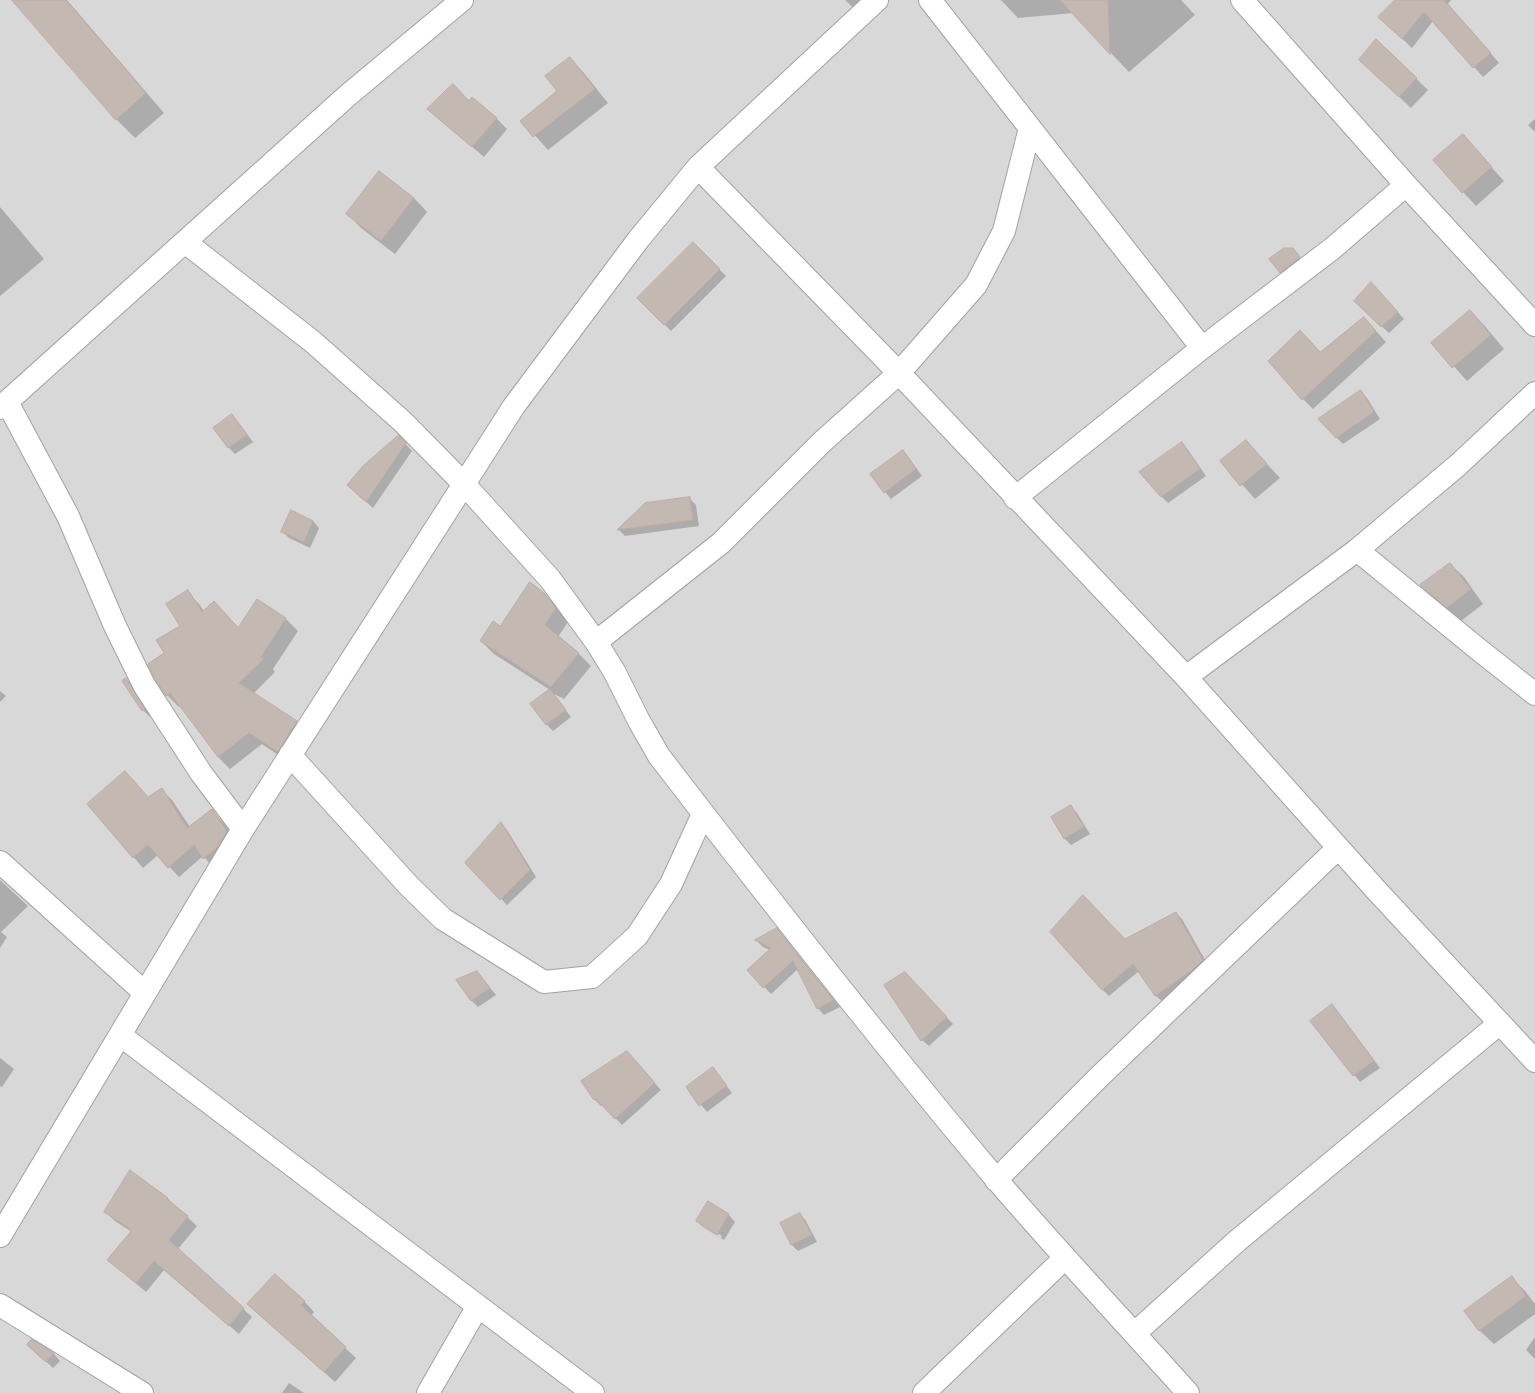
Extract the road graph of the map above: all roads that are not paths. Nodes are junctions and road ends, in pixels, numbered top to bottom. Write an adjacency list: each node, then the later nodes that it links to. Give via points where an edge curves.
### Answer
1 (462, 0): 8 (street, via 347,96)
2 (877, 0): 6 (street)
3 (930, 0): 5 (street)
4 (1242, 0): 7 (street)
5 (1030, 128): 10 (street); 11 (street, via 1004,231 976,285)
6 (698, 167): 11 (street); 14 (street, via 638,240 514,406)
7 (1406, 185): 9 (street); 10 (street, via 1333,248)
8 (185, 242): 13 (street); 14 (street, via 313,342 403,422)
9 (1535, 325)
10 (1202, 348): 15 (street)
11 (899, 373): 15 (street); 17 (street, via 822,442 721,543)
12 (1535, 393): 16 (street, via 1458,465)
13 (3, 405): 22 (street, via 68,516 115,626 144,685 201,773)
14 (464, 484): 17 (street, via 550,579); 20 (street)
15 (1015, 498): 18 (street)
16 (1357, 550): 18 (street); 19 (street)
17 (596, 642): 21 (street, via 614,670 659,756)
18 (1186, 677): 23 (street)
19 (1535, 694)
20 (290, 755): 21 (street, via 409,886 443,919 544,982 592,977 637,936 671,884); 22 (street)
21 (704, 814): 29 (street, via 832,980)
22 (243, 829): 25 (street)
23 (1338, 848): 26 (street); 29 (street)
24 (0, 862): 25 (street)
25 (145, 993): 27 (street)
26 (1500, 1023): 28 (street); 34 (street, via 1237,1241)
27 (120, 1035): 30 (street); 33 (street)
28 (1535, 1061)
29 (996, 1180): 31 (street)
30 (0, 1236)
31 (1065, 1258): 34 (street); 38 (street)
32 (0, 1305): 35 (street)
33 (478, 1306): 36 (street); 37 (street)
34 (1135, 1333): 39 (street)
35 (142, 1393)
36 (428, 1393)
37 (593, 1393)
38 (924, 1393)
39 (1188, 1393)

